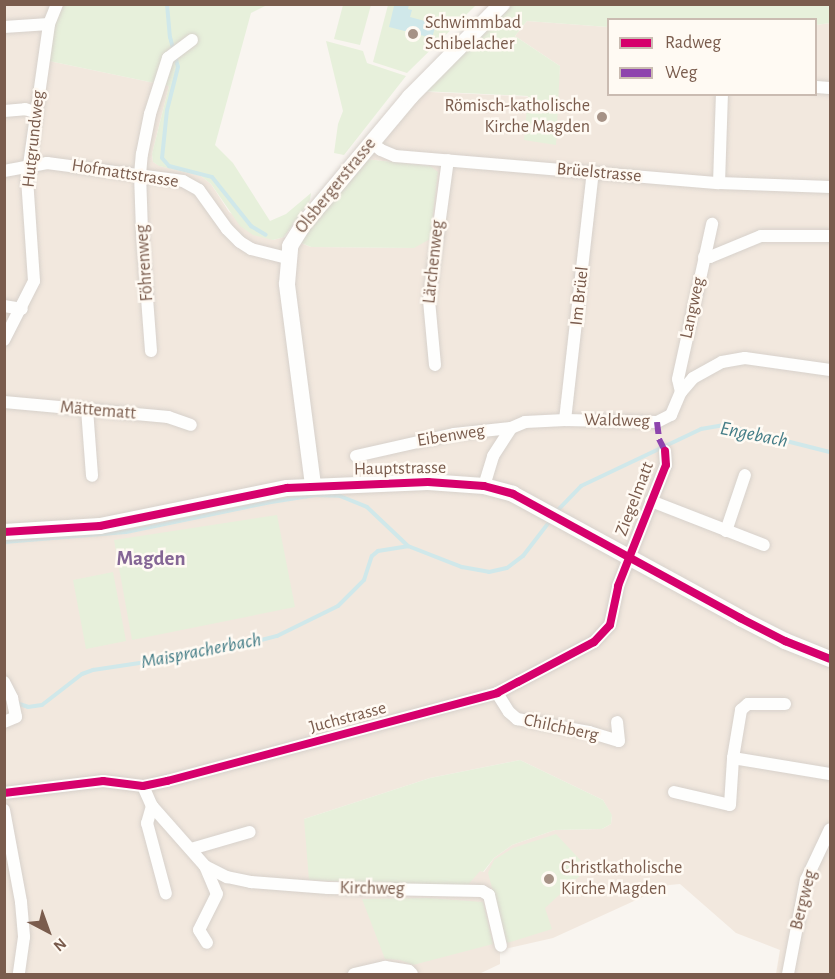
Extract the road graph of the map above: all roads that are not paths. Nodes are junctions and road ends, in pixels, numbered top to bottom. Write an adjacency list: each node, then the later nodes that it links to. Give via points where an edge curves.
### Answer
1 (57, 4): 3 (street, Hutgrundweg)
2 (502, 4): 9 (main road, Olsbergerstrasse, via 410,97)
3 (49, 24): 4 (street); 8 (street, Hutgrundweg)
4 (4, 27)
5 (192, 40): 14 (street, Föhrenweg, via 168,58 150,114)
6 (722, 96): 15 (street)
7 (4, 111): 8 (street)
8 (35, 112): 11 (street, Hutgrundweg)
9 (372, 142): 10 (street, Brüelstrasse, via 396,156); 20 (main road, Olsbergerstrasse, via 298,230)
10 (448, 160): 13 (street, Brüelstrasse); 25 (street, Lärchenweg, via 429,300)
11 (30, 165): 12 (street, Hofmattstrasse); 14 (street, Hofmattstrasse, via 47,163); 22 (street, Hutgrundweg, via 27,179 35,271)
12 (4, 171)
13 (593, 172): 15 (street, Brüelstrasse); 30 (street, Im Brüel)
14 (140, 175): 20 (street, Hofmattstrasse, via 183,181 199,190 240,242 251,249); 24 (street, Föhrenweg)
15 (719, 183): 16 (street, Brüelstrasse)
16 (831, 187)
17 (712, 224): 19 (street, Langweg)
18 (831, 236): 19 (street, via 761,236)
19 (704, 257): 27 (street, Langweg, via 678,379)
20 (287, 258): 37 (main road, Olsbergerstrasse)
21 (4, 306): 22 (street)
22 (22, 309): 23 (street, Hutgrundweg)
23 (4, 340)
24 (151, 351)
25 (435, 365)
26 (831, 370): 27 (street, Waldweg, via 745,358 710,367)
27 (681, 392): 30 (street, Waldweg, via 671,415 657,422)
28 (4, 402): 29 (street, Mättematt)
29 (87, 409): 31 (street, Mättematt, via 168,417); 36 (street)
30 (565, 420): 32 (street, Waldweg, via 525,422)
31 (191, 425)
32 (511, 428): 34 (street, Eibenweg, via 454,434); 38 (street, via 494,456)
33 (665, 451): 39 (street, Ziegelmatt, via 666,465)
34 (356, 456)
35 (745, 475): 40 (street)
36 (92, 476)
37 (313, 485): 38 (main road, Hauptstrasse, via 428,482); 41 (main road, Hauptstrasse, via 100,526)
38 (484, 486): 43 (main road, Hauptstrasse, via 513,494)
39 (651, 501): 40 (street, Ziegelmatt); 43 (street, Ziegelmatt)
40 (726, 531): 42 (street, Ziegelmatt)
41 (4, 532)
42 (765, 545)
43 (629, 556): 44 (main road, Hauptstrasse, via 785,641); 46 (street, Juchstrasse, via 618,586 613,619 604,633)
44 (831, 659)
45 (4, 682): 48 (street, via 12,698)
46 (497, 693): 49 (street, Chilchberg, via 517,719 619,741); 52 (street, Juchstrasse)
47 (785, 704): 50 (street, via 743,707)
48 (10, 719)
49 (617, 722)
50 (733, 758): 51 (street); 53 (street, via 730,805)
51 (831, 774)
52 (143, 786): 54 (street, Juchstrasse, via 103,782); 55 (street, Kirchweg)
53 (674, 792)
54 (4, 793)
55 (152, 806): 59 (street, Kirchweg); 61 (street, Kirchweg, via 147,823)
56 (4, 810): 64 (street, via 22,912 24,937)
57 (831, 829): 67 (street, Bergweg, via 806,880)
58 (250, 832): 59 (street)
59 (191, 849): 60 (street, Kirchweg)
60 (205, 866): 62 (street, Kirchweg, via 217,894 199,930); 63 (street, Kirchweg, via 227,877 251,882 482,891 489,895)
61 (166, 894)
62 (207, 943)
63 (501, 946)
64 (19, 975)
65 (354, 975): 66 (street, via 384,967 409,971)
66 (412, 975)
67 (788, 975)

